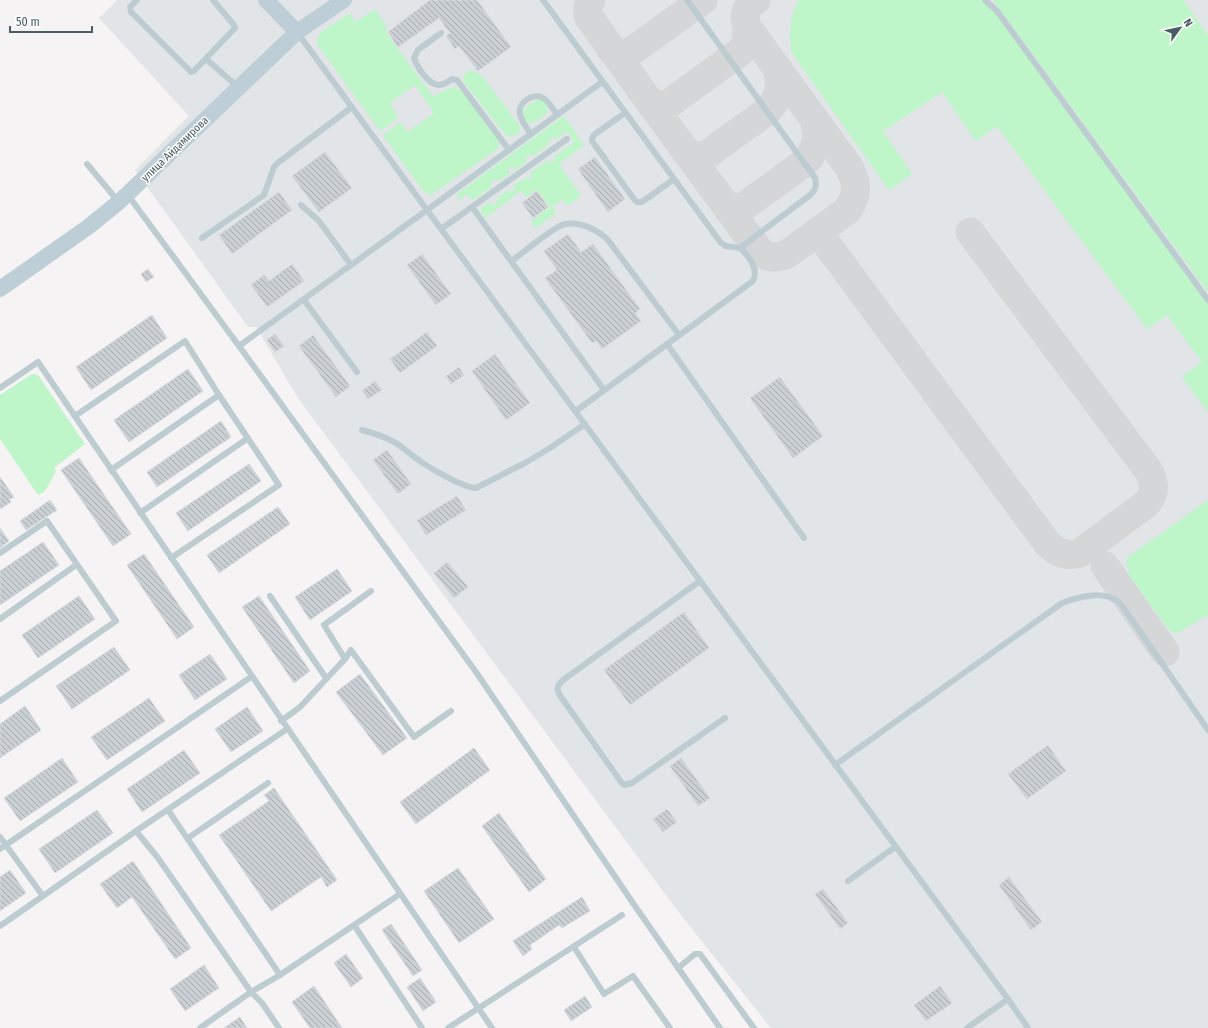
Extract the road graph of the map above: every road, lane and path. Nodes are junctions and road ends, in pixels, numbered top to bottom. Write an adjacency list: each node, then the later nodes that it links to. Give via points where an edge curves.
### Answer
1 (137, 0): 10 (lane, via 130,7 131,12 189,71 194,71)
2 (213, 0): 10 (lane, via 235,28)
3 (266, 0): 8 (main road)
4 (344, 0): 8 (main road, улица Айдамирова)
5 (543, 0): 11 (lane)
6 (687, 0): 27 (lane, via 816,182 816,188 810,195)
7 (985, 0): 32 (lane, via 1002,18)
8 (297, 32): 12 (main road, улица Айдамирова); 13 (lane)
9 (441, 33): 18 (lane, via 418,50 414,58 417,64 433,83 440,85 452,79 457,80)
10 (206, 59): 12 (lane)
11 (602, 82): 14 (lane); 15 (lane)
12 (239, 88): 21 (main road, улица Айдамирова)
13 (352, 107): 24 (lane); 26 (lane, via 279,162 274,167 264,195)
14 (625, 113): 20 (lane); 20 (lane, via 595,134 592,141 634,199 642,202)
15 (557, 115): 16 (lane); 16 (lane, via 545,98 531,97 519,110)
16 (531, 134): 18 (lane)
17 (567, 139): 23 (lane)
18 (509, 150): 24 (lane)
19 (87, 164): 21 (lane)
20 (674, 180): 27 (lane, via 721,243)
21 (124, 198): 30 (main road, улица Айдамирова, via 88,227); 35 (lane)
22 (301, 205): 29 (lane, via 319,221)
23 (472, 207): 25 (lane); 28 (lane)
24 (427, 210): 25 (lane); 29 (lane)
25 (441, 229): 40 (lane)
26 (202, 238)
27 (740, 248): 33 (lane, via 754,267 753,281)
28 (512, 261): 33 (lane, via 564,224 577,224 595,229 608,240); 38 (lane)
29 (351, 265): 31 (lane)
30 (0, 289)
31 (304, 300): 35 (lane); 36 (lane)
32 (1208, 300)
33 (679, 335): 34 (lane)
34 (667, 344): 38 (lane); 47 (lane)
35 (239, 346): 79 (lane, via 476,672)
36 (356, 372)
37 (0, 388): 41 (lane, via 38,362)
38 (604, 390): 40 (lane)
39 (219, 395): 41 (lane, via 184,341); 44 (lane); 45 (lane)
40 (576, 411): 42 (lane)
41 (75, 416): 45 (lane)
42 (585, 424): 43 (lane, via 525,463 476,488 464,485 423,463 393,441); 51 (lane)
43 (362, 430)
44 (248, 438): 46 (lane); 49 (lane, via 279,485)
45 (112, 470): 46 (lane)
46 (140, 513): 49 (lane)
47 (804, 538)
48 (0, 553): 50 (lane, via 48,521)
49 (171, 558): 56 (lane)
50 (76, 565): 54 (lane); 58 (lane, via 116,621)
51 (700, 581): 60 (lane, via 563,680 557,689 625,785 632,783); 64 (lane)
52 (370, 591): 55 (lane, via 324,624)
53 (270, 596): 57 (lane)
54 (0, 618)
55 (345, 659): 57 (lane); 59 (lane, via 351,650 414,737)
56 (251, 677): 61 (lane); 70 (lane)
57 (326, 678): 61 (lane, via 300,707)
58 (0, 701)
59 (450, 711)
60 (725, 718)
61 (281, 721): 62 (lane)
62 (287, 729): 66 (lane); 73 (lane)
63 (1208, 730): 64 (lane, via 1125,610 1110,597 1090,596 1062,602)
64 (835, 765): 71 (lane)
65 (268, 782): 69 (lane)
66 (168, 810): 67 (lane); 69 (lane)
67 (136, 831): 74 (lane); 81 (lane, via 158,858)
68 (0, 837): 70 (lane)
69 (188, 838): 80 (lane)
70 (3, 847): 74 (lane)
71 (895, 847): 72 (lane); 82 (lane)
72 (848, 881)
73 (400, 894): 76 (lane); 83 (lane)
74 (43, 896): 77 (lane)
75 (622, 915): 78 (lane)
76 (354, 925): 80 (lane); 86 (lane)
77 (0, 926)
78 (574, 946): 83 (lane); 89 (lane, via 604,994 633,976)
79 (678, 968): 90 (lane); 91 (lane, via 695,954 700,954)
80 (280, 975): 81 (lane)
81 (252, 992): 84 (lane); 85 (lane)
82 (1008, 999): 92 (lane); 93 (lane)
83 (478, 1008): 87 (lane); 88 (lane)
84 (200, 1028)
85 (279, 1028)
86 (422, 1028)
87 (448, 1028)
88 (492, 1028)
89 (670, 1028)
90 (720, 1028)
91 (754, 1028)
92 (967, 1028)
93 (1028, 1028)

